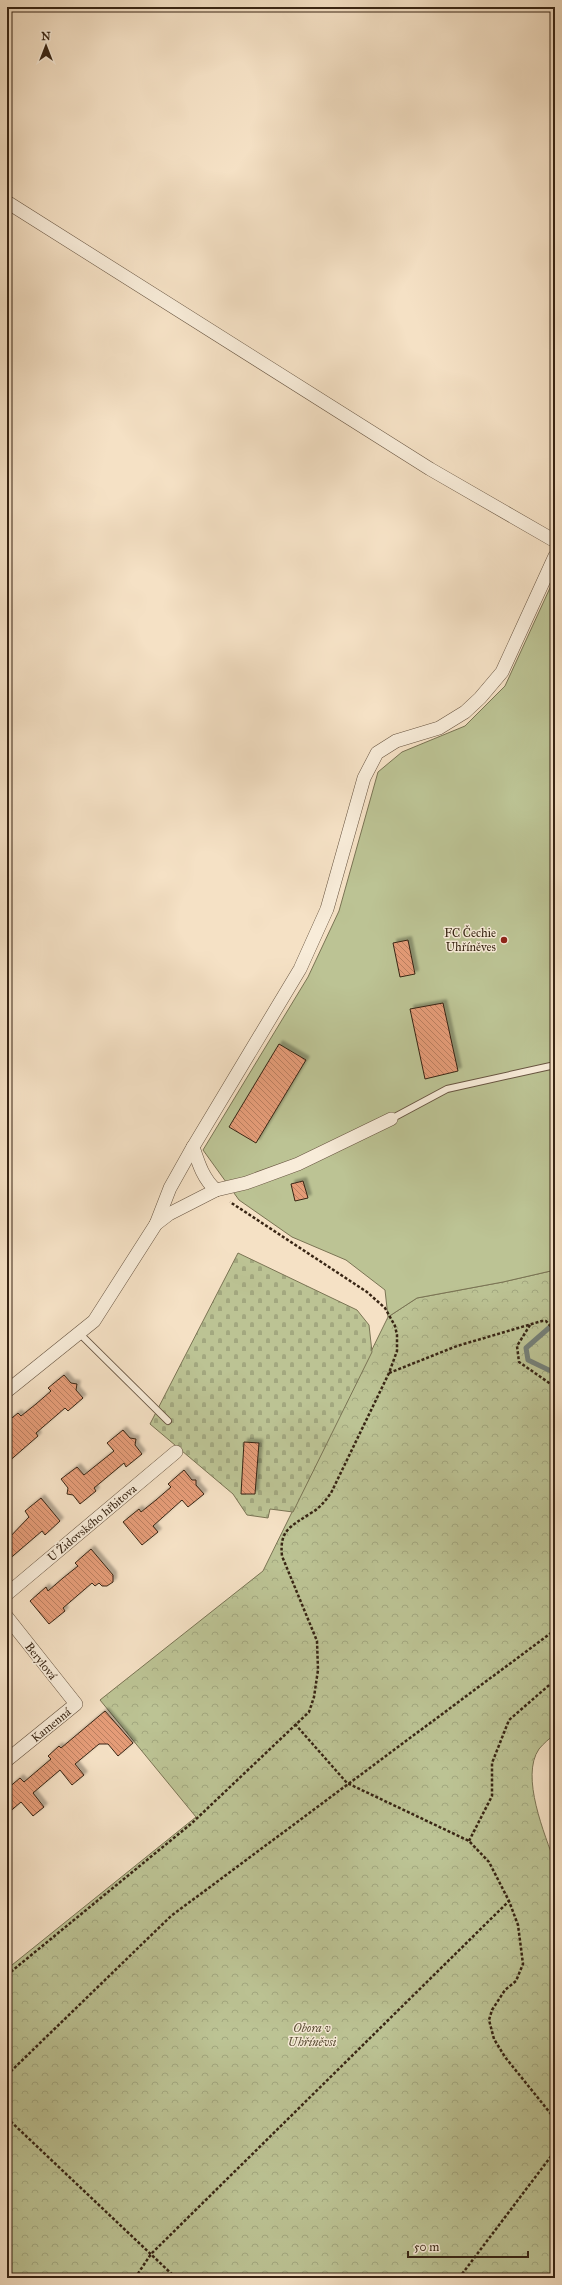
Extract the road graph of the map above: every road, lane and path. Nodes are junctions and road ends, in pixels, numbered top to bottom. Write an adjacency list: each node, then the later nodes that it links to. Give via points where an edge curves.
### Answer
1 (7, 202): 2 (street, via 430,469)
2 (555, 541)
3 (555, 556): 6 (street, via 502,672 480,698 465,712 439,728 396,741 377,753 364,778 327,908 300,969)
4 (555, 1065): 5 (lane, via 447,1089)
5 (391, 1119): 7 (street, via 298,1164 246,1183)
6 (193, 1147): 7 (street, via 199,1165); 8 (street, via 170,1188)
7 (216, 1190): 8 (street, via 168,1214); 12 (path, via 237,1207 367,1292 385,1308 397,1335 397,1351)
8 (156, 1224): 11 (street, via 94,1321)
9 (531, 1324): 10 (path, via 546,1321); 12 (path, via 458,1346); 13 (path, via 517,1346 519,1362)
10 (555, 1332)
11 (79, 1333): 14 (street); 15 (lane)
12 (388, 1373): 22 (path, via 331,1493 321,1506 293,1524 286,1531 280,1544 282,1556 317,1641 318,1670 314,1697 309,1712)
13 (555, 1387)
14 (7, 1391)
15 (168, 1421)
16 (176, 1452): 17 (street, U Židovského hřbitova)
17 (7, 1594)
18 (7, 1617): 21 (street, Berylová)
19 (555, 1630): 24 (path)
20 (555, 1680): 25 (path, via 509,1720 492,1763 492,1796)
21 (76, 1704): 23 (street, Kamenná)
22 (295, 1724): 24 (path); 27 (path, via 192,1823)
23 (7, 1760)
24 (347, 1783): 25 (path); 28 (path, via 171,1916)
25 (469, 1841): 26 (path, via 489,1862)
26 (509, 1901): 30 (path, via 518,1925 522,1964 516,1981 505,1990 492,2010 489,2020 494,2039 505,2057); 32 (path)
27 (7, 1975)
28 (7, 2075)
29 (7, 2118): 32 (path)
30 (555, 2118)
31 (555, 2151): 35 (path)
32 (151, 2254): 33 (path); 34 (path)
33 (135, 2278)
34 (176, 2278)
35 (459, 2278)

